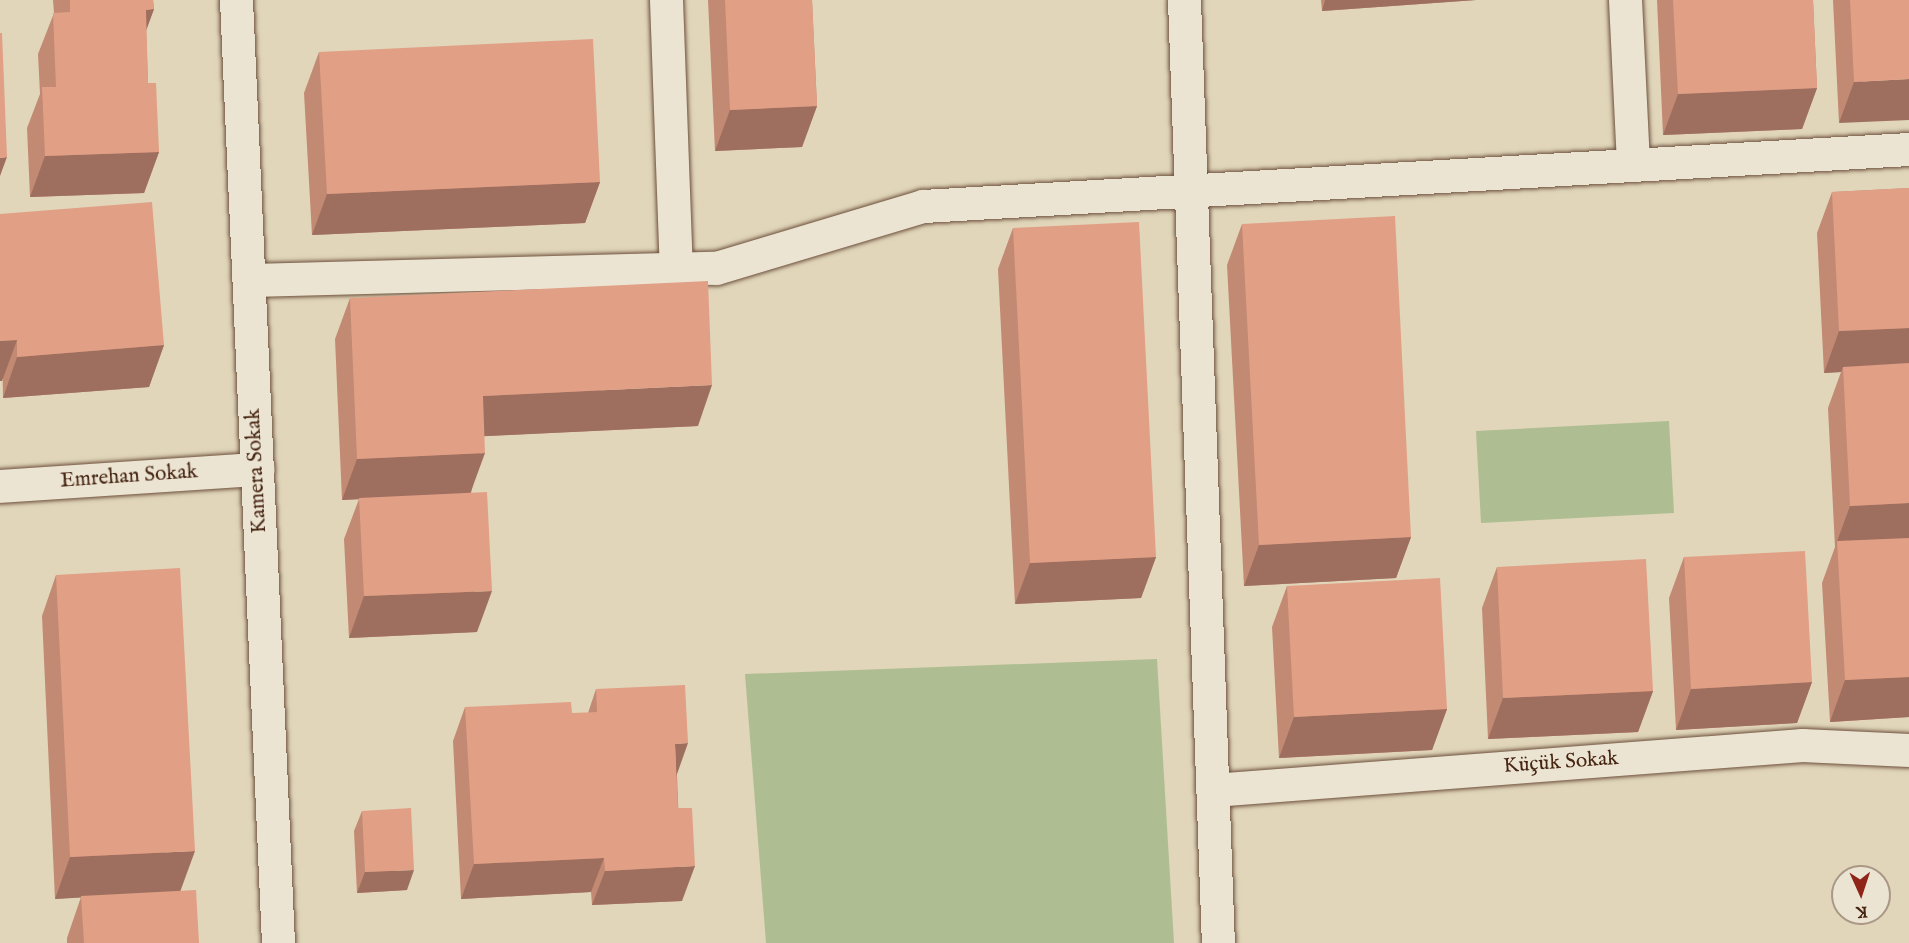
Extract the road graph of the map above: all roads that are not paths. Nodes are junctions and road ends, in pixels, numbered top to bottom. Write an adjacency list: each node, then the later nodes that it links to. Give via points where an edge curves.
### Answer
1 (236, 0): 9 (street, Kamera Sokak)
2 (666, 0): 8 (street)
3 (1184, 0): 7 (street)
4 (1625, 0): 6 (street)
5 (1909, 149): 6 (street)
6 (1633, 164): 7 (street)
7 (1192, 189): 8 (street, via 923,206 716,268); 13 (street)
8 (676, 269): 9 (street)
9 (249, 280): 10 (street, Kamera Sokak)
10 (257, 469): 11 (street, Emrehan Sokak); 14 (street, Kamera Sokak)
11 (0, 486)
12 (1909, 750): 13 (street, Küçük Sokak, via 1802,745)
13 (1213, 790): 15 (street)
14 (278, 943)
15 (1218, 943)

